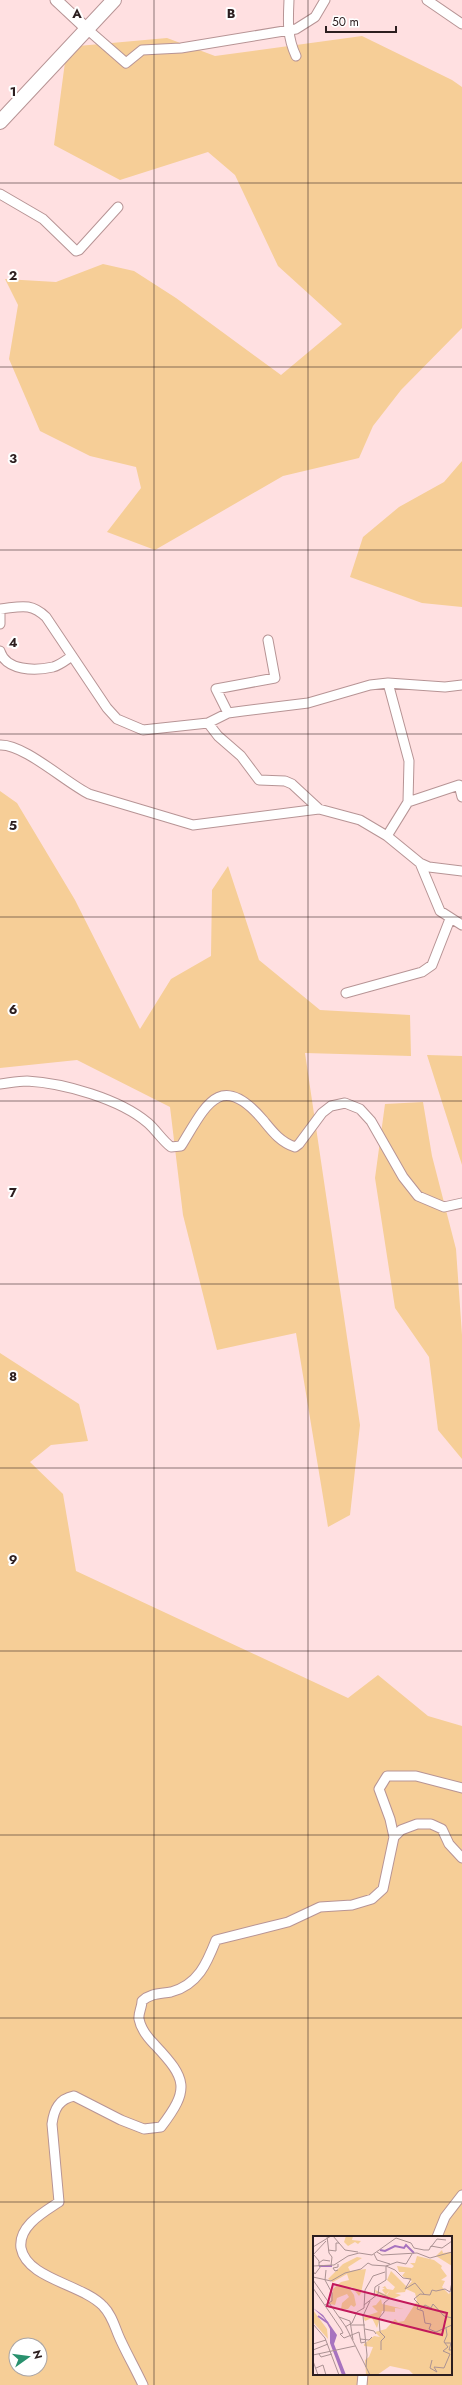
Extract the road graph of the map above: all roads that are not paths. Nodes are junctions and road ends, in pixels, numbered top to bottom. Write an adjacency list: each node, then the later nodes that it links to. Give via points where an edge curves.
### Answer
1 (56, 0): 7 (street)
2 (114, 0): 7 (main road)
3 (289, 0): 8 (street)
4 (325, 0): 8 (street, via 315,17 307,24)
5 (427, 0): 6 (street)
6 (462, 24)
7 (87, 29): 8 (street, via 126,63 142,50 181,48); 10 (main road)
8 (287, 32): 9 (street)
9 (296, 56)
10 (0, 122)
11 (0, 194): 12 (street, via 43,219 76,251 80,250)
12 (118, 207)
13 (0, 609): 14 (street); 17 (street, via 32,606 38,609)
14 (0, 624)
15 (268, 640): 20 (street, via 275,678 216,689)
16 (0, 651): 17 (street, via 2,659 16,667 52,667)
17 (72, 656): 21 (street, via 107,708 117,719 131,727 143,730)
18 (388, 683): 19 (street, via 445,687); 20 (street, via 370,685 308,703); 24 (street, via 409,761)
19 (462, 685)
20 (228, 714): 21 (street)
21 (208, 723): 25 (street, via 218,736 241,756 260,780 285,781 292,784)
22 (0, 745): 25 (street, via 9,745 20,750 89,794 193,825)
23 (462, 796): 24 (street, via 459,785)
24 (408, 802): 26 (street)
25 (319, 809): 26 (street, via 360,820)
26 (387, 836): 27 (street)
27 (420, 863): 28 (street, via 429,867); 29 (street, via 440,911)
28 (462, 871)
29 (450, 919): 30 (street); 31 (street, via 432,965 422,972)
30 (462, 925)
31 (346, 993)
32 (0, 1084): 33 (street, via 45,1082 124,1106 148,1123 171,1147 181,1146 204,1108 218,1096 231,1094 242,1100 275,1135 286,1144 295,1147 322,1113 331,1106 345,1103 360,1109 371,1121 403,1177 418,1196 444,1207)
33 (462, 1203)
34 (462, 1788): 35 (street, via 416,1776 388,1776 379,1789)
35 (394, 1838): 36 (street, via 401,1830 417,1824 432,1824 442,1829 449,1844); 40 (street, via 383,1889 372,1899 352,1905 320,1907 288,1922 216,1940 198,1978 185,1988 156,1994 142,2001 139,2018 142,2027 147,2037 180,2077 182,2090 174,2110 160,2127 144,2129 74,2096 64,2098 54,2113 52,2124 60,2202 27,2226 20,2241 24,2258 40,2273 70,2285 103,2306 114,2322 120,2341)
36 (462, 1858)
37 (462, 2195): 38 (street, via 445,2217)
38 (437, 2236)
39 (363, 2375): 41 (street)
40 (143, 2385)
41 (362, 2385)

